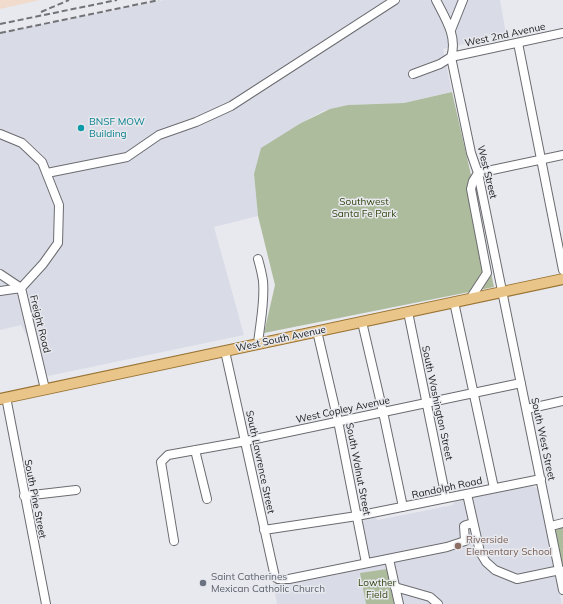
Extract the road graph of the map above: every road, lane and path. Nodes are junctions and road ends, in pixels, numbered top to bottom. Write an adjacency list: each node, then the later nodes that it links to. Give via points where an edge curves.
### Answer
1 (395, 0): 12 (street, via 231,106 158,135 126,156)
2 (436, 0): 4 (street, West Street)
3 (463, 0): 4 (street)
4 (451, 30): 7 (street, West Street, via 454,49)
5 (563, 33): 6 (street, West 2nd Avenue)
6 (518, 43): 7 (street, West 2nd Avenue); 11 (street)
7 (451, 57): 8 (street); 13 (street, West Street, via 471,152)
8 (413, 74)
9 (0, 134): 12 (street, Freight Road, via 22,143 42,162)
10 (563, 155): 11 (street)
11 (540, 160): 13 (street); 15 (street)
12 (47, 173): 18 (street, Freight Road, via 59,205 58,243)
13 (478, 173): 20 (street, West Street); 21 (street, via 471,189 487,273)
14 (258, 259): 26 (street, via 263,294)
15 (563, 270)
16 (0, 274): 18 (street)
17 (563, 279): 20 (main road, West South Avenue)
18 (21, 288): 19 (street); 29 (street, Freight Road)
19 (0, 290)
20 (503, 292): 21 (main road, West South Avenue); 28 (street, South West Street)
21 (470, 299): 22 (main road, West South Avenue)
22 (454, 302): 23 (main road, West South Avenue); 30 (street)
23 (408, 312): 24 (main road, West South Avenue); 33 (street, South Washington Street)
24 (362, 322): 25 (main road, West South Avenue); 35 (street)
25 (317, 331): 26 (main road, West South Avenue); 36 (street, South Walnut Street)
26 (258, 344): 27 (main road, West South Avenue)
27 (225, 351): 29 (main road, West South Avenue); 37 (street, South Lawrence Street)
28 (521, 383): 30 (street, West Copley Avenue); 34 (street, South West Street)
29 (45, 389): 31 (main road, West South Avenue)
30 (472, 392): 33 (street, West Copley Avenue); 40 (street)
31 (3, 398): 43 (street, South Pine Street)
32 (563, 401): 34 (street)
33 (426, 402): 35 (street, West Copley Avenue); 44 (street, South Washington Street)
34 (527, 409): 39 (street, South West Street)
35 (383, 412): 36 (street, West Copley Avenue); 46 (street)
36 (338, 421): 37 (street, West Copley Avenue); 47 (street, South Walnut Street)
37 (246, 441): 38 (street, West Copley Avenue); 51 (street, South Lawrence Street)
38 (195, 450): 45 (street); 52 (street, West Copley Avenue, via 168,455 161,462)
39 (541, 479): 40 (street, Randolph Road); 50 (street, South West Street)
40 (494, 488): 42 (street, Randolph Road)
41 (76, 490): 43 (street)
42 (467, 494): 44 (street, Randolph Road); 48 (street)
43 (24, 496): 58 (street, South Pine Street)
44 (446, 498): 46 (street, Randolph Road)
45 (207, 499)
46 (403, 507): 47 (street, Randolph Road)
47 (357, 516): 51 (street, Randolph Road); 54 (street, South Walnut Street)
48 (473, 523): 53 (street, via 464,526 465,541); 55 (street, via 480,552 495,570 517,579)
49 (563, 524): 50 (street)
50 (551, 526): 55 (street, South West Street)
51 (264, 530): 54 (street, South Lawrence Street, via 275,577 278,579)
52 (174, 541)
53 (389, 559): 54 (street); 56 (street)
54 (366, 563)
55 (560, 570): 57 (street, South West Street)
56 (395, 587): 59 (street); 60 (street, via 430,598)
57 (563, 590)
58 (46, 604)
59 (399, 604)
60 (438, 604)

